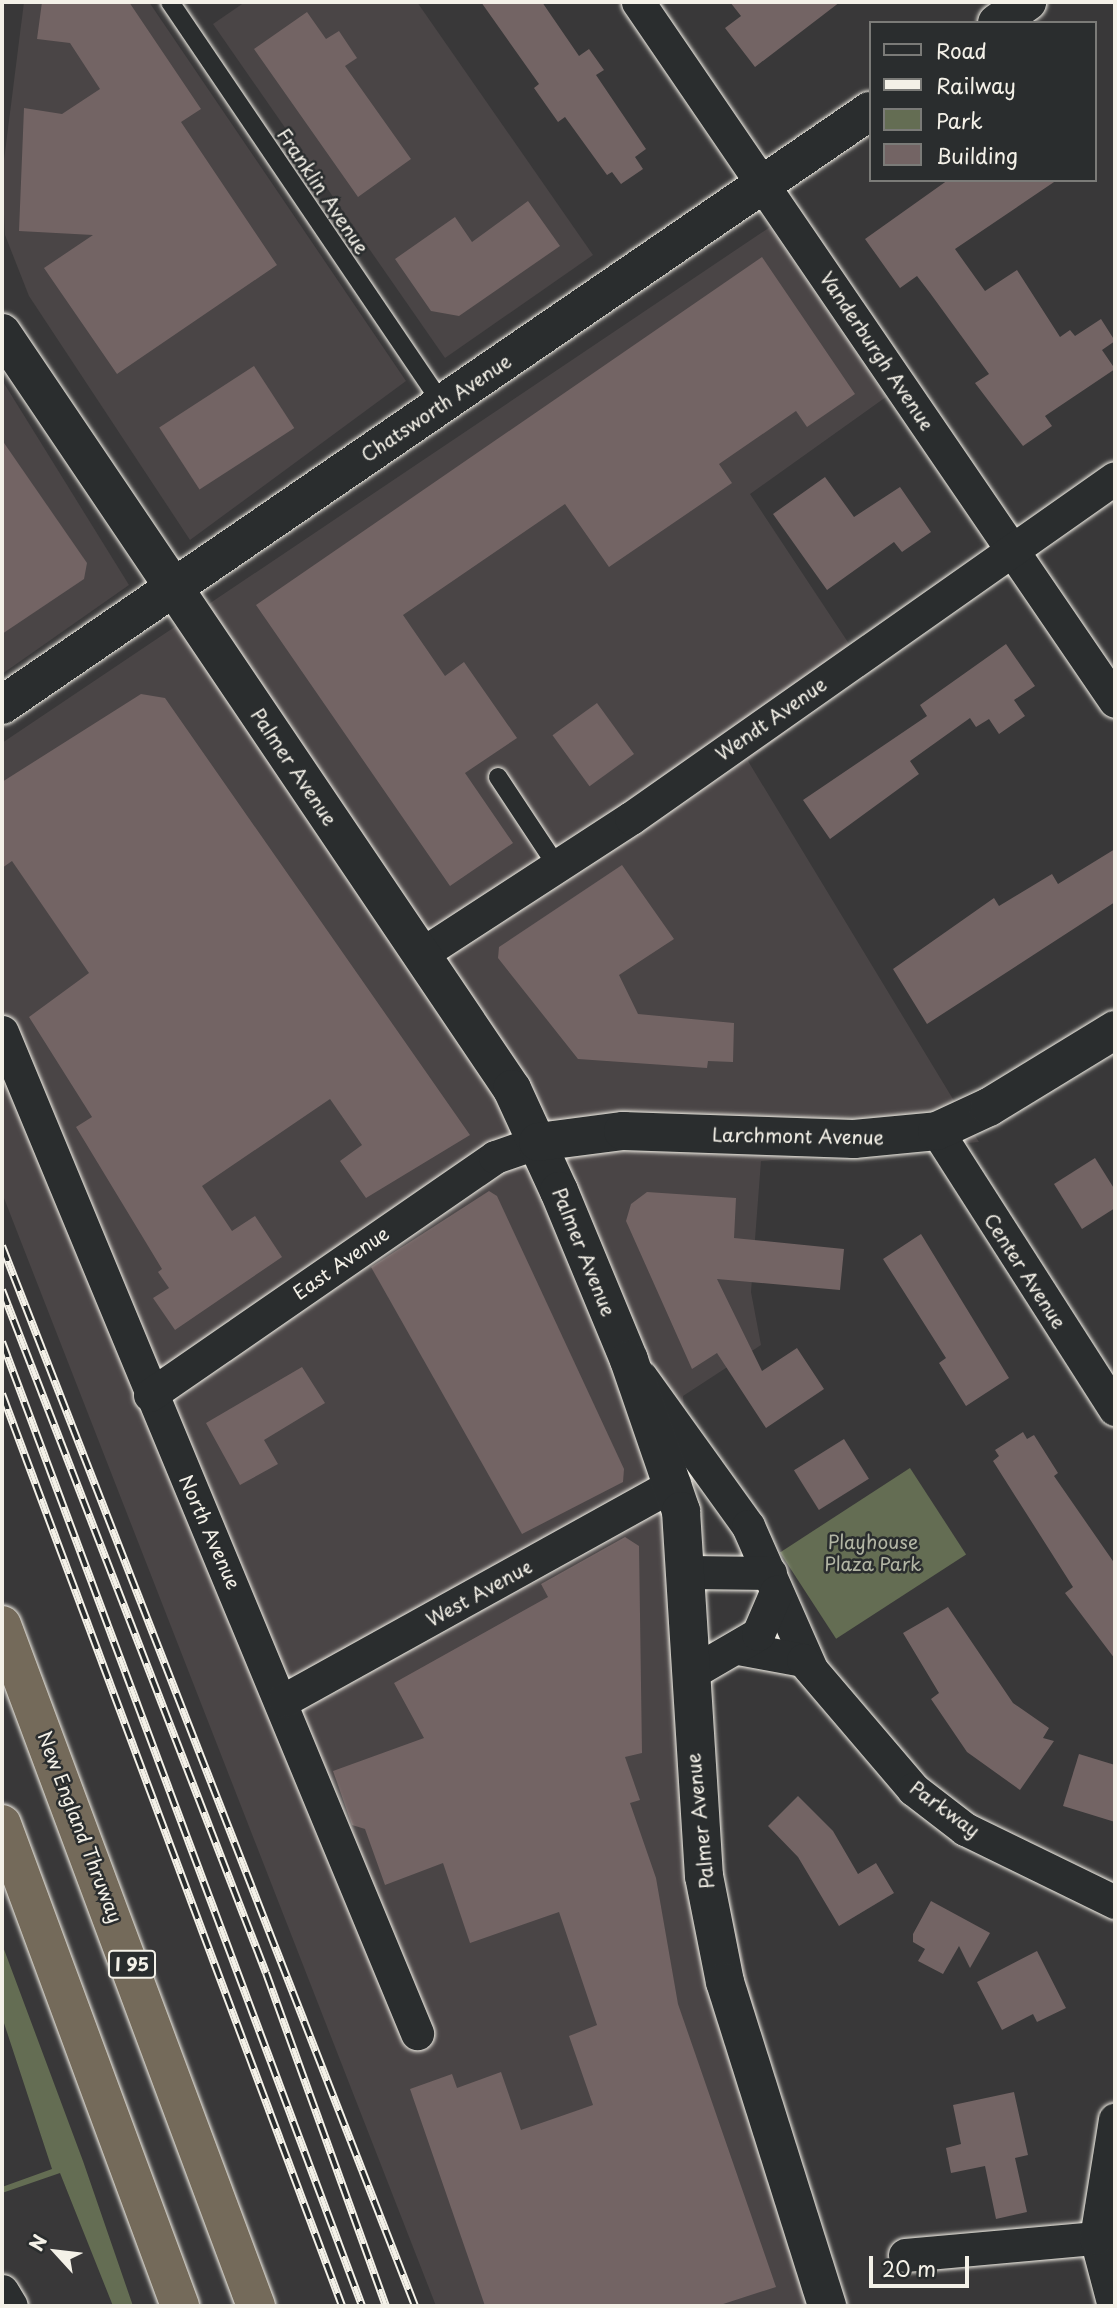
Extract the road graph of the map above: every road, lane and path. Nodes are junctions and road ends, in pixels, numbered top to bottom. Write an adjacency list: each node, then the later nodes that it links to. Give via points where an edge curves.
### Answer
1 (170, 2): 8 (lane, Franklin Avenue)
2 (638, 2): 6 (street, Vanderburgh Avenue)
3 (1027, 2): 4 (street)
4 (1000, 21)
5 (869, 112): 6 (street, Chatsworth Avenue)
6 (764, 186): 8 (street, Chatsworth Avenue); 10 (street, Vanderburgh Avenue)
7 (2, 333): 11 (street, Palmer Avenue)
8 (442, 403): 11 (street, Chatsworth Avenue)
9 (1115, 478): 10 (street, Wendt Avenue)
10 (1012, 548): 12 (street, Vanderburgh Avenue); 15 (street, Wendt Avenue)
11 (175, 587): 13 (street, Chatsworth Avenue); 16 (street, Palmer Avenue)
12 (1115, 701)
13 (2, 705)
14 (498, 777): 15 (lane)
15 (557, 866): 16 (street, Wendt Avenue)
16 (423, 953): 20 (street, Palmer Avenue, via 512,1089)
17 (1115, 1030): 19 (street, Larchmont Avenue, via 989,1107)
18 (2, 1032): 22 (street, North Avenue)
19 (937, 1131): 20 (street, Larchmont Avenue, via 854,1139 623,1131); 23 (street, Center Avenue)
20 (538, 1142): 21 (street, Palmer Avenue); 22 (street, East Avenue, via 495,1157)
21 (629, 1360): 24 (street, Palmer Avenue); 26 (street, Parkway, via 727,1492)
22 (150, 1395): 31 (street, North Avenue)
23 (1115, 1409)
24 (674, 1484): 25 (street, Palmer Avenue); 31 (street, West Avenue)
25 (689, 1572): 26 (street); 30 (street, Palmer Avenue)
26 (773, 1583): 28 (street, via 758,1634); 29 (street, Parkway)
27 (2, 1625): 41 (highway, New England Thruway / I 95)
28 (738, 1648): 29 (street, Parkway, via 803,1660); 30 (street)
29 (811, 1669): 33 (street, Parkway, via 923,1797 964,1829)
30 (691, 1673): 42 (street, Palmer Avenue, via 695,1806 725,1982)
31 (284, 1700): 34 (street, North Avenue)
32 (2, 1824): 40 (highway)
33 (1114, 1906)
34 (417, 2033)
35 (1115, 2120): 36 (street)
36 (1096, 2238): 37 (street); 43 (street)
37 (905, 2255)
38 (2, 2291): 39 (street)
39 (11, 2306)
40 (180, 2306)
41 (256, 2306)
42 (827, 2306)
43 (1114, 2306)

